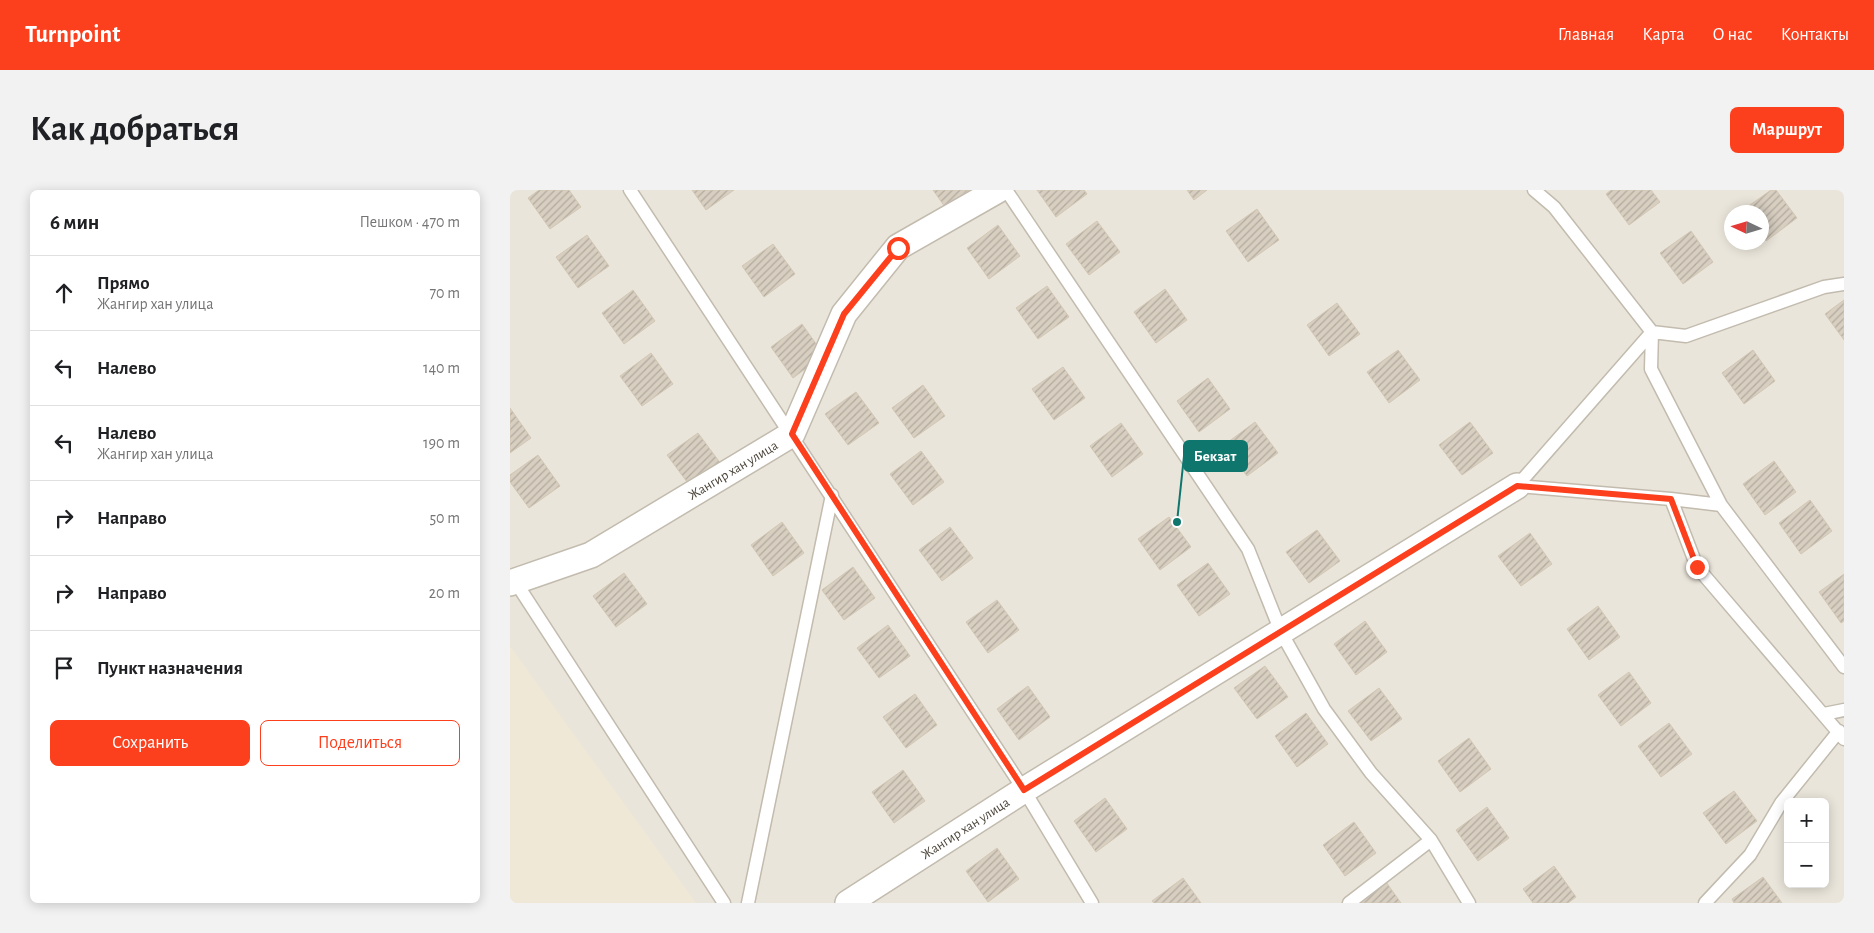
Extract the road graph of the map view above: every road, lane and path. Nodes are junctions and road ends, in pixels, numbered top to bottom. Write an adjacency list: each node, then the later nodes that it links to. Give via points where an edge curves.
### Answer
1 (630, 190): 7 (lane)
2 (998, 190): 7 (street, Жангир хан улица, via 898,248 844,314)
3 (1006, 190): 13 (lane, via 1248,549)
4 (1534, 190): 6 (lane, via 1554,207)
5 (1844, 284): 6 (lane, via 1824,287 1686,336)
6 (1652, 332): 8 (lane); 11 (lane, via 1651,369)
7 (792, 434): 9 (lane); 12 (street, Жангир хан улица, via 591,555)
8 (1517, 486): 10 (lane); 13 (street, Жангир хан улица)
9 (832, 495): 18 (lane); 21 (lane)
10 (1671, 499): 11 (lane); 16 (lane, via 1697,567)
11 (1721, 505): 14 (lane)
12 (512, 579): 20 (lane)
13 (1281, 632): 18 (street, Жангир хан улица); 19 (lane, via 1324,709 1371,773)
14 (1844, 668)
15 (1844, 710): 16 (lane)
16 (1824, 714): 17 (lane)
17 (1841, 735): 26 (lane, via 1781,804 1750,855)
18 (1024, 790): 22 (street, Жангир хан улица); 23 (lane)
19 (1431, 840): 24 (lane); 25 (lane)
20 (724, 903)
21 (748, 903)
22 (848, 903)
23 (1092, 903)
24 (1349, 903)
25 (1469, 903)
26 (1705, 903)

